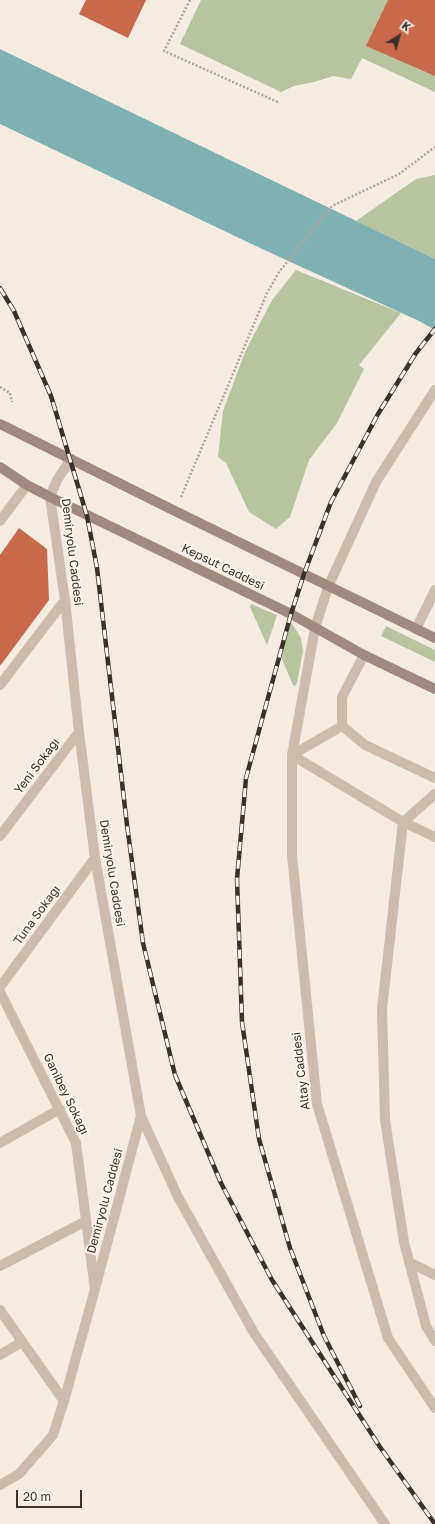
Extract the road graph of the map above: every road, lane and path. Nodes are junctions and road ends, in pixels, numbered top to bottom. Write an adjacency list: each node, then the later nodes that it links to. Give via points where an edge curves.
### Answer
1 (190, 0): 2 (path, via 164,51)
2 (280, 103)
3 (435, 147): 12 (path, via 399,174 332,206 279,272 267,293)
4 (0, 387): 6 (path, via 10,393)
5 (435, 390): 14 (street, Altay Caddesi, via 376,482)
6 (12, 402)
7 (0, 424): 8 (main road)
8 (71, 459): 11 (street, Demiryolu Caddesi, via 57,480); 12 (main road)
9 (0, 467): 10 (main road, Kepsut Caddesi)
10 (27, 485): 11 (main road, Kepsut Caddesi); 13 (street)
11 (50, 497): 16 (street, Demiryolu Caddesi); 17 (main road, Kepsut Caddesi)
12 (175, 511): 14 (main road)
13 (0, 521)
14 (328, 587): 17 (street, Altay Caddesi); 18 (main road)
15 (435, 590): 18 (street)
16 (65, 600): 21 (street); 24 (street, Demiryolu Caddesi)
17 (315, 628): 20 (main road, Kepsut Caddesi); 25 (street, Altay Caddesi)
18 (416, 629): 19 (main road)
19 (435, 638)
20 (364, 654): 22 (main road, Kepsut Caddesi); 23 (street, via 342,697)
21 (0, 685)
22 (435, 689)
23 (342, 726): 25 (street); 26 (street, via 365,745)
24 (79, 732): 29 (street, Yeni Sokağı); 31 (street, Demiryolu Caddesi)
25 (292, 755): 28 (street); 47 (street, Altay Caddesi, via 292,855 317,1104 388,1338)
26 (435, 778)
27 (435, 794): 28 (street)
28 (404, 822): 30 (street); 38 (street, via 382,1009 385,1120)
29 (0, 836)
30 (435, 837)
31 (95, 858): 32 (street, Tuna Sokağı); 35 (street, Demiryolu Caddesi)
32 (0, 987)
33 (0, 992): 34 (street, Ganibey Sokağı)
34 (60, 1109): 36 (street); 37 (street, Ganibey Sokağı, via 76,1143)
35 (141, 1116): 41 (street, Demiryolu Caddesi); 49 (street, via 178,1197 254,1333)
36 (0, 1143)
37 (86, 1221): 39 (street); 41 (street, Ganibey Sokağı)
38 (409, 1262): 40 (street); 43 (street, via 426,1326)
39 (0, 1266)
40 (435, 1275)
41 (95, 1290): 46 (street, Ganibey Sokağı)
42 (0, 1310): 44 (street)
43 (435, 1341)
44 (22, 1342): 45 (street); 46 (street)
45 (0, 1355)
46 (64, 1401): 48 (street, Ganibey Sokağı, via 53,1435 19,1474)
47 (435, 1408)
48 (0, 1484)
49 (385, 1524)

